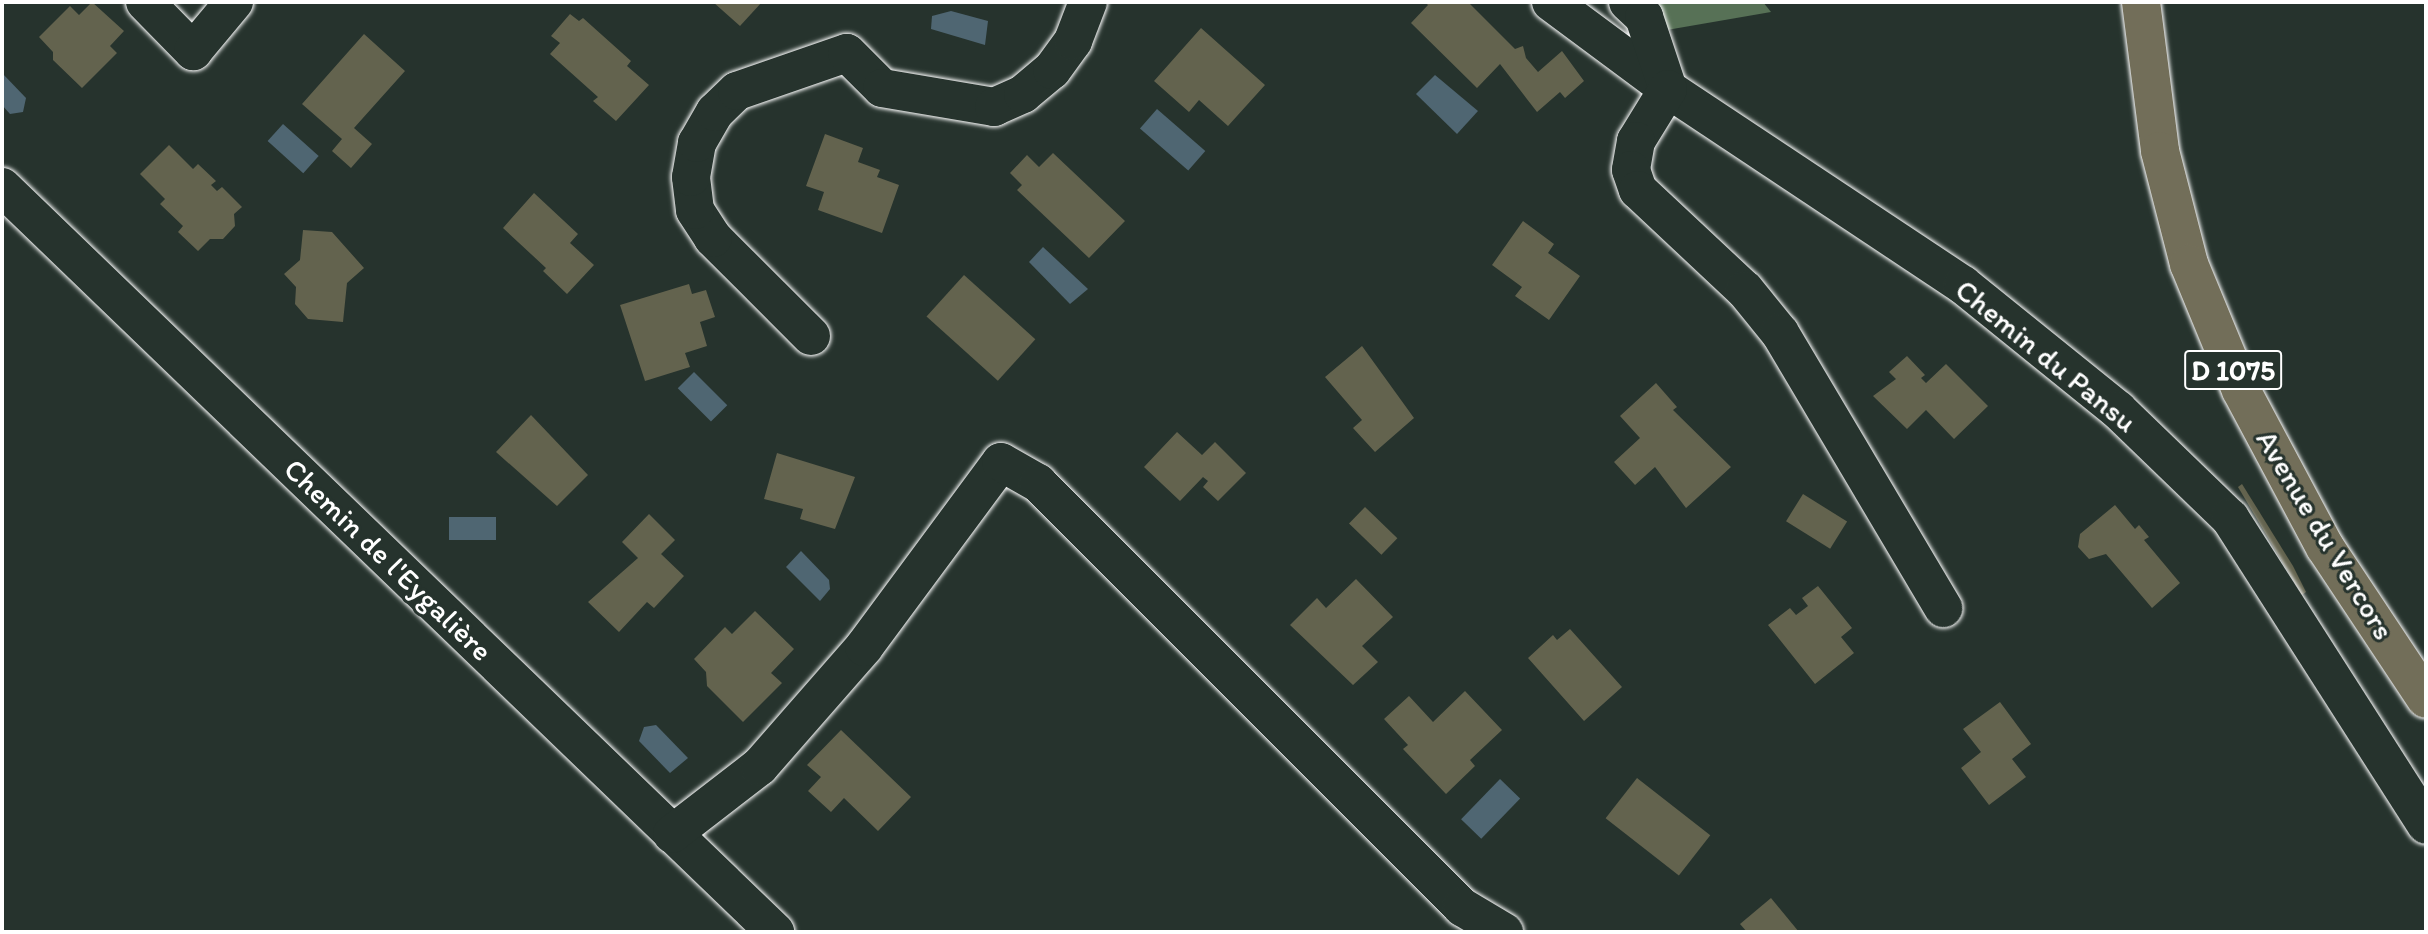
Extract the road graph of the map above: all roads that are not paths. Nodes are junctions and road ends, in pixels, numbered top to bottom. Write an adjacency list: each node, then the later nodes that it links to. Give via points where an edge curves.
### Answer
1 (145, 2): 2 (street, via 193,51)
2 (234, 2)
3 (1088, 2): 9 (street, via 1073,41 1052,70 1023,94 994,107 882,88 847,53 737,91 715,112 697,144 691,177 695,210 713,238)
4 (1551, 2): 7 (street, Chemin du Pansu)
5 (1628, 2): 7 (street, via 1644,17)
6 (2141, 2): 11 (main road, Avenue du Vercors / D 1075, via 2160,151 2189,264 2241,390 2325,547)
7 (1668, 89): 10 (street, via 1636,141 1631,170 1638,190 1745,290 1780,333); 12 (street, Chemin du Pansu, via 1962,285 2118,410 2230,518)
8 (2, 187): 13 (street, Chemin de l'Eygalière)
9 (811, 336)
10 (1943, 608)
11 (2426, 699)
12 (2426, 825)
13 (673, 834): 14 (street, Chemin de l'Eygalière); 15 (street, via 760,766 864,646 1001,462 1038,483 1462,907)
14 (775, 932)
15 (1504, 932)

